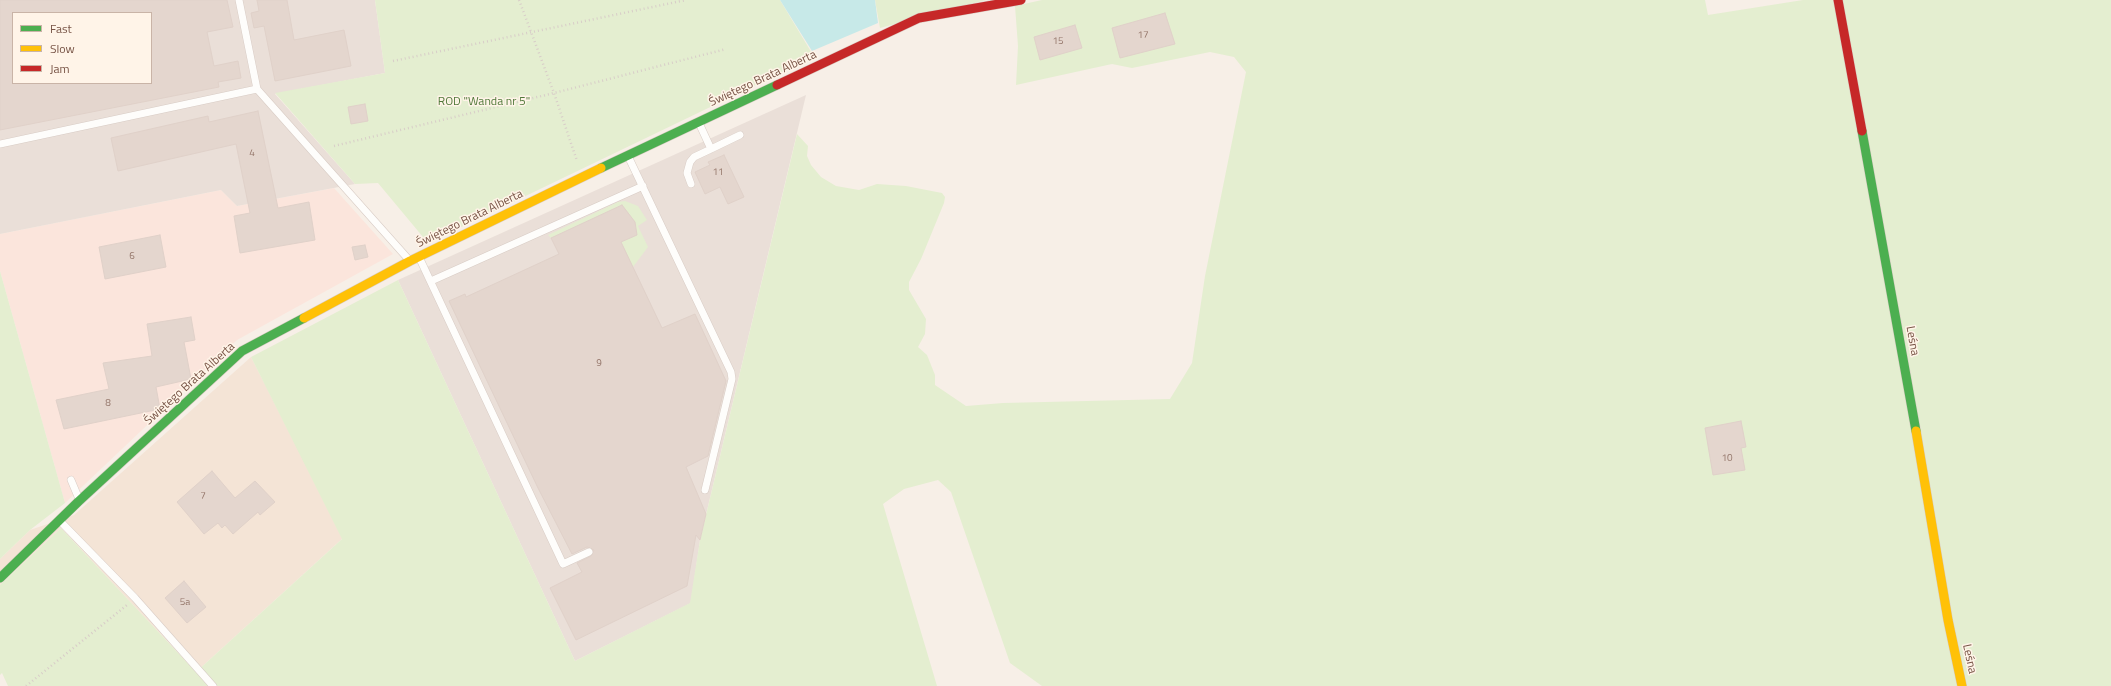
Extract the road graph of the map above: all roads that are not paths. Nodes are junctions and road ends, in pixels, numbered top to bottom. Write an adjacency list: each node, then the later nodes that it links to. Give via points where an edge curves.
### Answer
1 (239, 0): 4 (lane)
2 (1022, 0): 5 (street, Świętego Brata Alberta, via 919,18)
3 (1838, 0): 22 (street, Leśna, via 1948,620)
4 (257, 89): 7 (lane); 13 (lane)
5 (699, 123): 8 (lane); 9 (street, Świętego Brata Alberta)
6 (740, 135): 8 (lane)
7 (0, 144)
8 (711, 149): 10 (lane, via 694,157 690,162 687,173)
9 (628, 156): 11 (lane); 12 (street, Świętego Brata Alberta)
10 (691, 184)
11 (643, 186): 14 (lane); 16 (lane, via 731,372 732,379)
12 (419, 257): 13 (street, Świętego Brata Alberta); 14 (lane)
13 (410, 261): 17 (street, Świętego Brata Alberta, via 242,351)
14 (431, 281): 19 (lane, via 563,564)
15 (71, 480): 17 (lane)
16 (705, 490)
17 (79, 501): 18 (street, Świętego Brata Alberta)
18 (60, 521): 20 (street, Świętego Brata Alberta); 21 (lane, via 135,598)
19 (588, 552)
20 (0, 578)
21 (213, 686)
22 (1962, 686)

